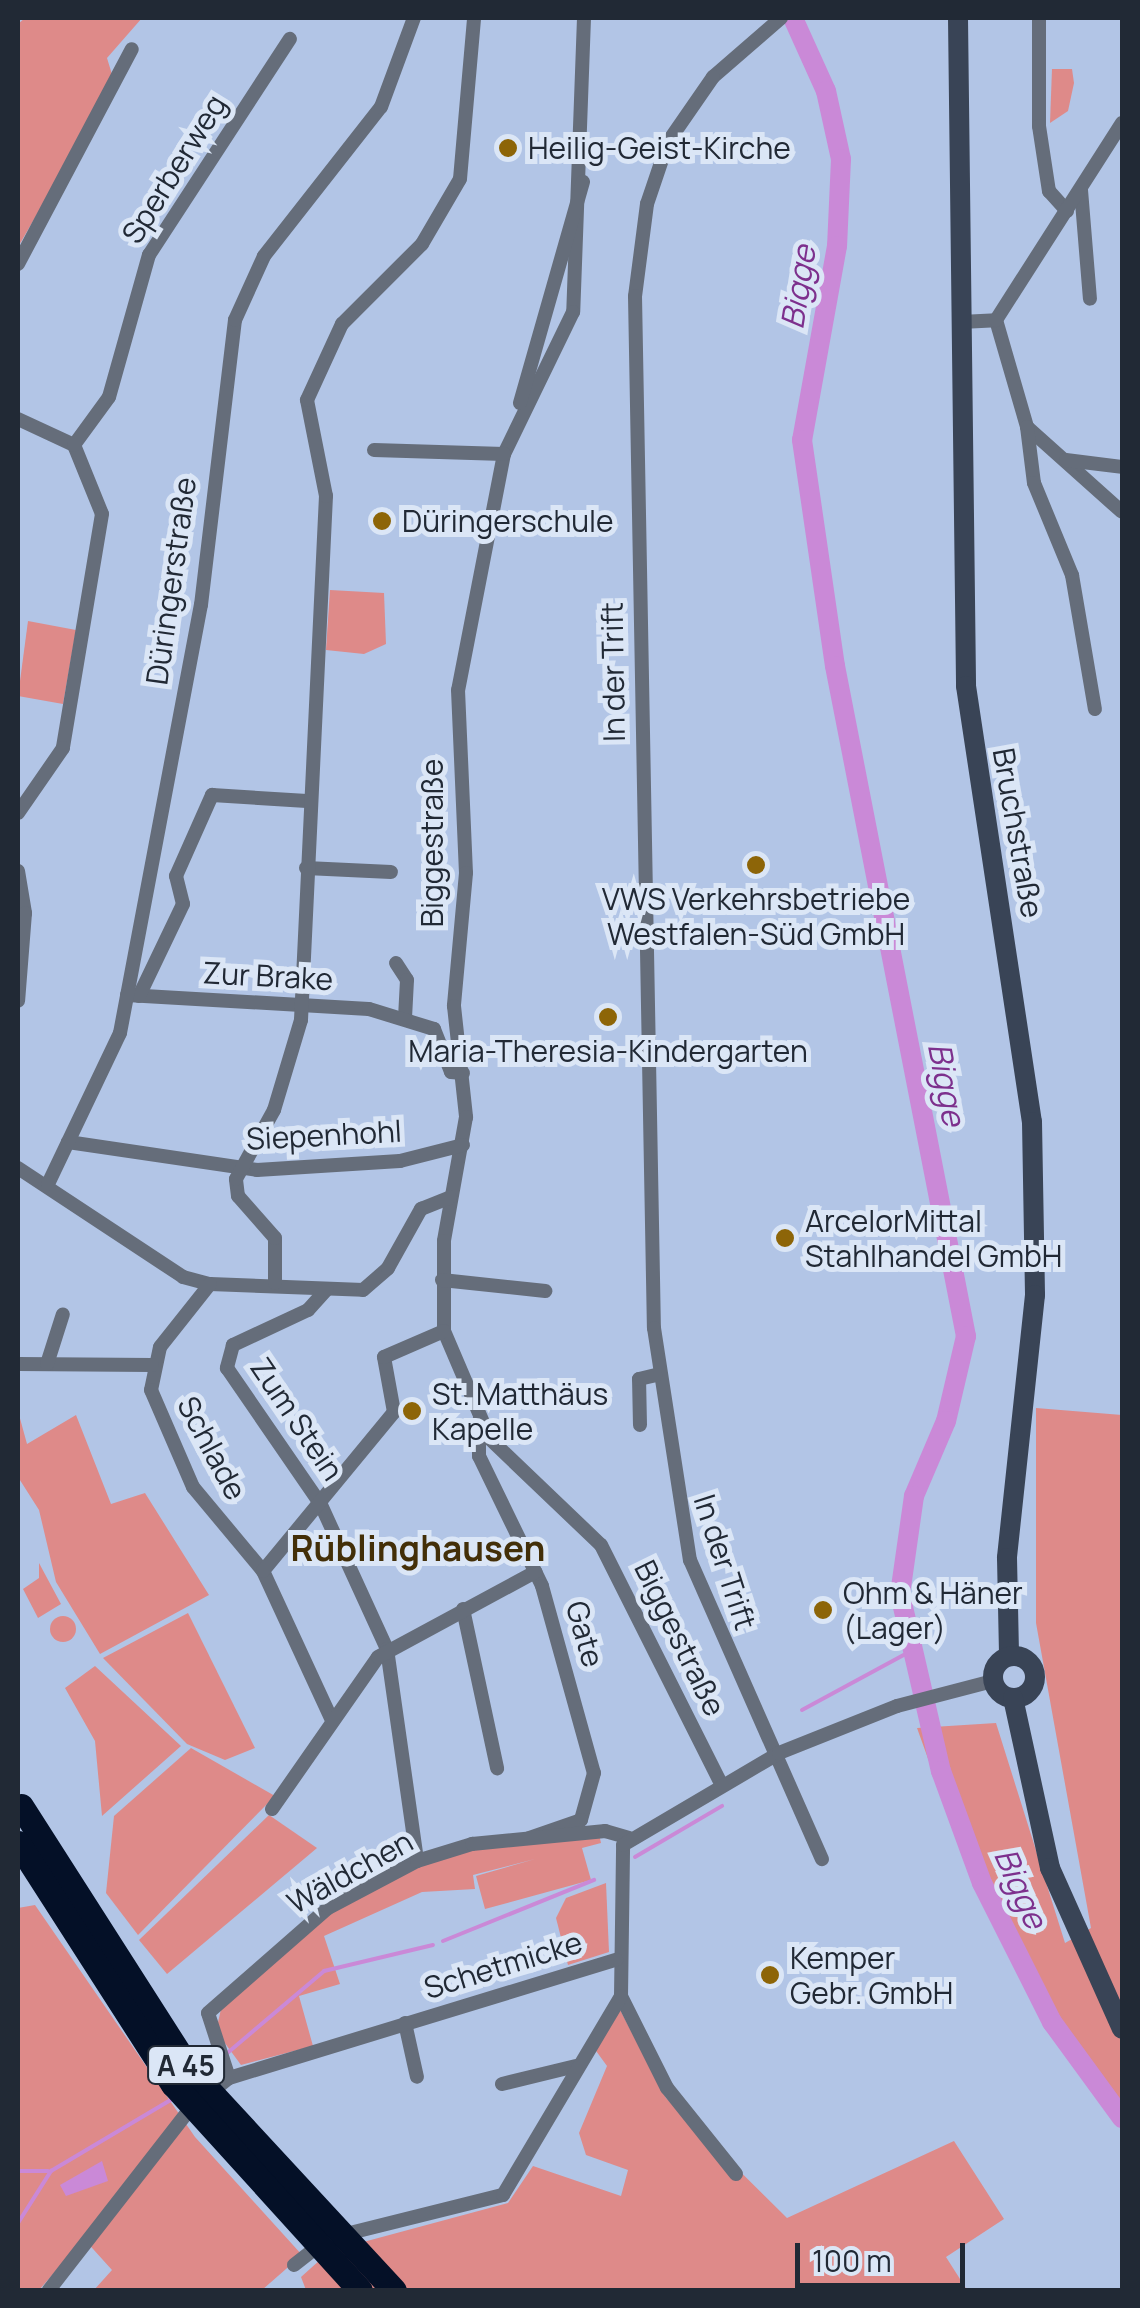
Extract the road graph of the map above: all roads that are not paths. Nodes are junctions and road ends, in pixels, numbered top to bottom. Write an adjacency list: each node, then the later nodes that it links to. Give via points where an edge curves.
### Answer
1 (414, 18): 31 (street, Düringerstraße, via 380,106 264,256 234,320 201,605)
2 (474, 18): 25 (street, via 460,179 422,244 342,324 307,400 326,496)
3 (584, 18): 20 (street, Biggestraße, via 584,181 573,312)
4 (958, 18): 15 (main road, Bruchstraße)
5 (1039, 18): 11 (street, via 1039,126 1048,191)
6 (777, 22): 52 (street, In der Trift, via 714,77 668,142 647,204 635,296)
7 (290, 39): 18 (street, Sperberweg, via 148,255 109,396)
8 (132, 48): 12 (street)
9 (1122, 122): 10 (street)
10 (1080, 190): 11 (street); 13 (street)
11 (1067, 212): 14 (street)
12 (18, 264)
13 (1090, 299)
14 (996, 320): 15 (street); 17 (street)
15 (961, 322): 60 (main road, Bruchstraße, via 966,686 1032,1122 1035,1295 1007,1558)
16 (18, 419): 18 (street)
17 (1027, 427): 21 (street); 24 (street, via 1034,484 1072,576)
18 (74, 445): 26 (street, via 101,497 98,558 63,748)
19 (374, 450): 20 (street)
20 (504, 454): 35 (street, Biggestraße, via 458,690 466,873 454,1006)
21 (1066, 460): 22 (street); 23 (street)
22 (1122, 466)
23 (1122, 512)
24 (1095, 710)
25 (307, 802): 27 (street); 31 (street, Düringerstraße, via 212,795 176,876 183,904)
26 (18, 813)
27 (306, 868): 29 (street, Biggestraße); 33 (street)
28 (18, 871): 32 (street, via 25,913)
29 (391, 872)
30 (396, 963): 34 (street, via 407,980)
31 (133, 995): 33 (street, Zur Brake); 36 (street, Düringerstraße)
32 (18, 1001)
33 (302, 1006): 34 (street, Zur Brake); 39 (street, via 274,1110)
34 (405, 1018): 35 (street, Zur Brake, via 439,1032 452,1072)
35 (463, 1073): 37 (street, Biggestraße)
36 (68, 1142): 39 (street, Siepenhohl); 40 (street, Düringerstraße)
37 (463, 1146): 39 (street, Siepenhohl, via 368,1165); 41 (street, Biggestraße)
38 (18, 1168): 40 (street)
39 (238, 1168): 43 (street, via 238,1196 278,1245)
40 (48, 1184): 44 (street, via 168,1268)
41 (450, 1197): 42 (street, Biggestraße); 45 (street, via 422,1208 378,1281)
42 (442, 1280): 46 (street); 48 (street, Biggestraße)
43 (275, 1283): 44 (street); 45 (street)
44 (210, 1284): 51 (street)
45 (327, 1288): 55 (street, Zum Stein, via 308,1310 233,1345 227,1368)
46 (545, 1291)
47 (63, 1314): 50 (street)
48 (444, 1331): 53 (street, Biggestraße); 55 (street, via 384,1356 394,1412)
49 (18, 1364): 50 (street)
50 (46, 1364): 51 (street)
51 (152, 1365): 56 (street, Schlade, via 158,1408 194,1486)
52 (656, 1375): 54 (street, In der Trift, via 639,1379); 64 (street, In der Trift, via 690,1560)
53 (480, 1420): 57 (street, Gate, via 479,1456); 66 (street, Biggestraße, via 505,1457 602,1546)
54 (640, 1425)
55 (321, 1505): 56 (street); 59 (street, Zum Stein)
56 (263, 1570): 63 (street, Schlade)
57 (535, 1572): 58 (street); 69 (street, Gate, via 594,1773 581,1820)
58 (463, 1610): 59 (street); 65 (street)
59 (388, 1649): 63 (street); 73 (street, Zum Stein)
60 (1010, 1656): 61 (main road); 62 (main road, via 1035,1672 1028,1692)
61 (994, 1682): 62 (main road); 64 (street, via 898,1706)
62 (1013, 1698): 77 (main road, via 1050,1868)
63 (331, 1718): 68 (street)
64 (779, 1753): 66 (street); 72 (street, In der Trift)
65 (497, 1768)
66 (721, 1784): 70 (street)
67 (21, 1806): 86 (highway, A 45, bridge, via 190,2070)
68 (272, 1808)
69 (529, 1838): 70 (street, Wäldchen); 73 (street, Wäldchen)
70 (629, 1838): 74 (street, via 620,1855)
71 (18, 1844): 85 (highway, A 45, bridge, via 173,2084)
72 (822, 1859)
73 (417, 1861): 80 (street, Wäldchen, via 328,1908 220,1996 208,2013)
74 (616, 1960): 75 (street); 76 (street, Schetmicke)
75 (621, 1996): 78 (street); 82 (street, via 666,2088)
76 (404, 2023): 79 (street, Schetmicke); 80 (street, Schetmicke)
77 (1122, 2029)
78 (576, 2066): 81 (street); 83 (street, via 514,2185 489,2201 329,2238)
79 (417, 2077)
80 (229, 2078): 84 (street, Schetmicke, via 190,2110)
81 (502, 2084)
82 (736, 2174)
83 (294, 2265)
84 (49, 2290)
85 (360, 2290)
86 (394, 2290)

